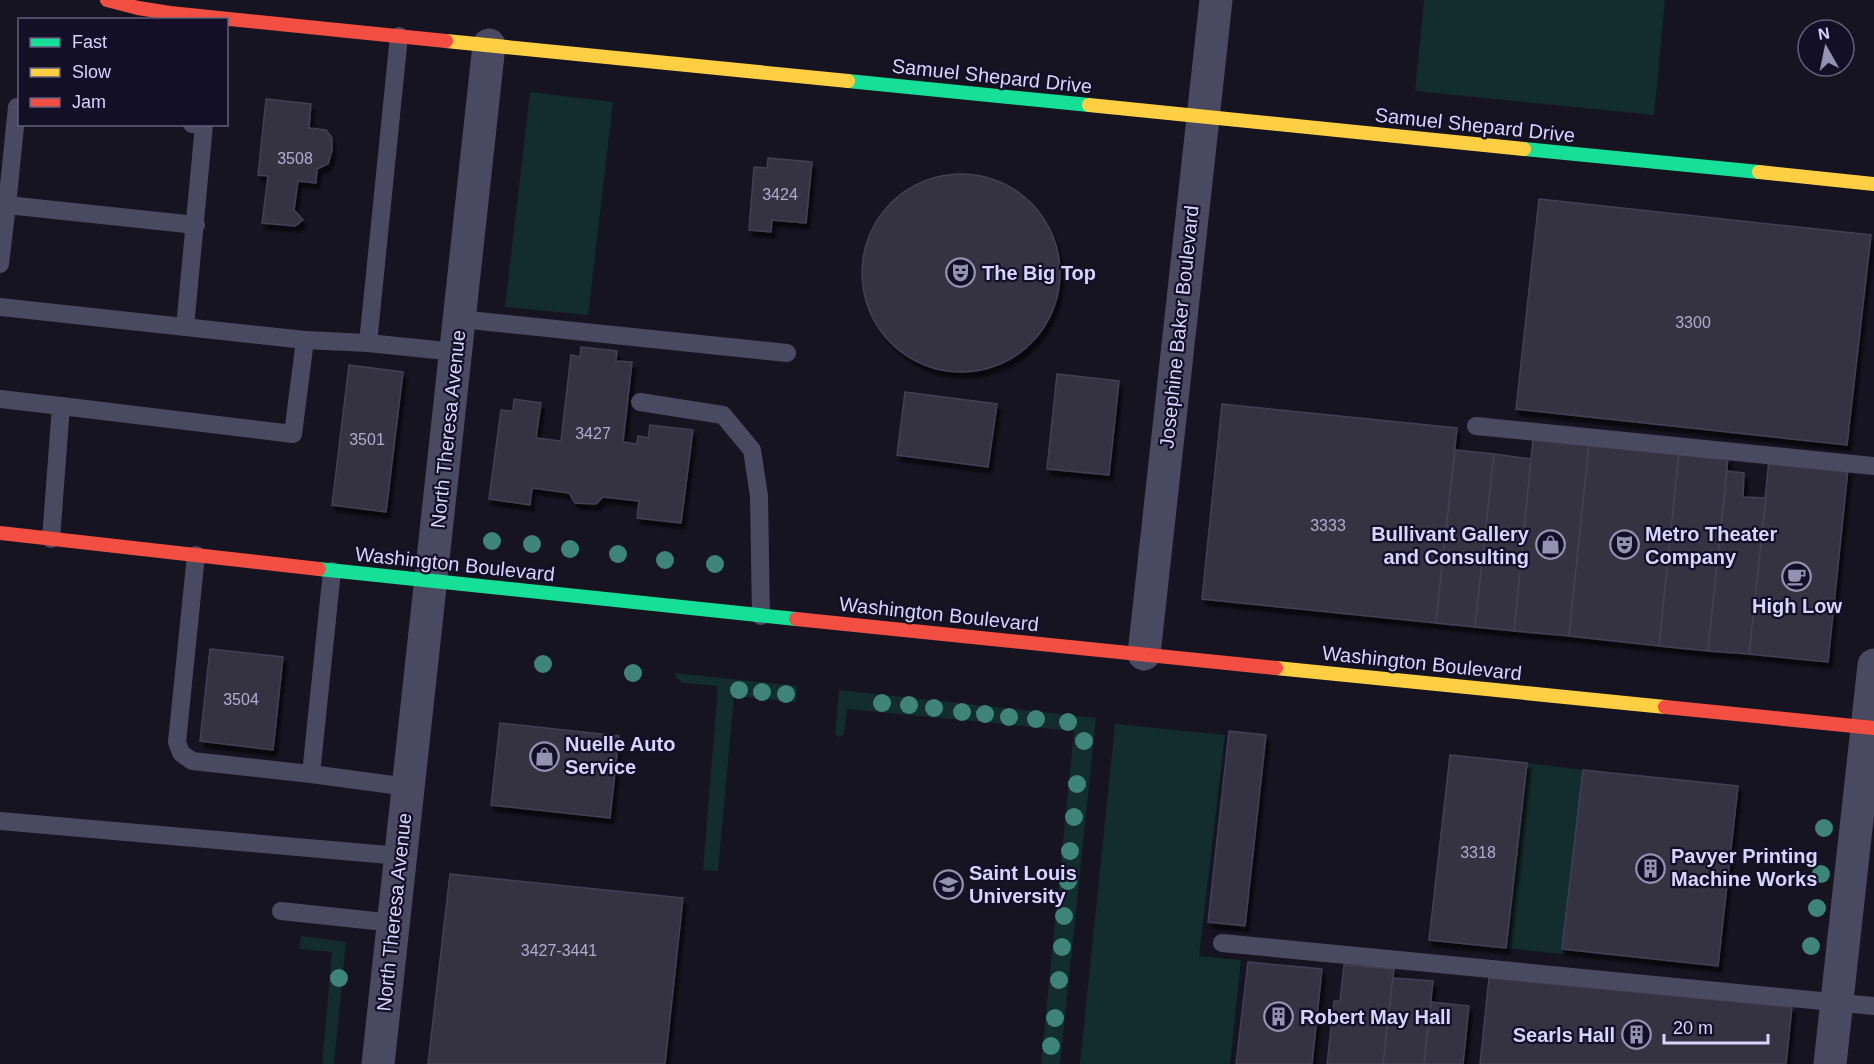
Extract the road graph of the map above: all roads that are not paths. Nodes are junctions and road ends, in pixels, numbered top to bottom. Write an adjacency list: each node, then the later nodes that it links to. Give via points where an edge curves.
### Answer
1 (107, 0): 3 (main road, Samuel Shepard Drive, via 138,8)
2 (1216, 0): 8 (street, Josephine Baker Boulevard)
3 (220, 18)
4 (228, 19): 5 (main road, Samuel Shepard Drive)
5 (399, 36): 6 (main road, Samuel Shepard Drive); 18 (lane)
6 (489, 45): 8 (main road, Samuel Shepard Drive); 15 (street, North Theresa Avenue)
7 (18, 107): 11 (lane)
8 (1202, 117): 10 (main road, Samuel Shepard Drive); 32 (street, Josephine Baker Boulevard)
9 (204, 126): 12 (lane)
10 (1874, 184)
11 (7, 205): 12 (lane); 13 (lane)
12 (196, 225): 16 (lane)
13 (0, 264)
14 (0, 307): 16 (lane)
15 (460, 319): 19 (street, North Theresa Avenue); 20 (lane)
16 (185, 327): 17 (lane)
17 (305, 340): 18 (lane); 23 (lane, via 293,434)
18 (368, 343): 19 (lane)
19 (456, 352): 30 (street, North Theresa Avenue)
20 (788, 353)
21 (0, 399): 23 (lane)
22 (640, 402): 31 (lane, via 723,415 752,450 759,495)
23 (61, 406): 27 (lane)
24 (1476, 426): 25 (lane)
25 (1874, 466)
26 (0, 533): 27 (main road, Washington Boulevard)
27 (51, 539): 28 (main road, Washington Boulevard)
28 (196, 555): 29 (main road, Washington Boulevard); 35 (lane, via 177,742 181,753 192,761)
29 (332, 571): 30 (main road, Washington Boulevard); 35 (lane)
30 (431, 582): 31 (main road, Washington Boulevard); 36 (street, North Theresa Avenue)
31 (761, 616): 32 (main road, Washington Boulevard)
32 (1144, 654): 34 (main road, Washington Boulevard)
33 (1874, 665): 34 (street)
34 (1870, 728): 42 (street)
35 (311, 774): 36 (lane)
36 (408, 787): 38 (street, North Theresa Avenue)
37 (0, 821): 38 (lane)
38 (400, 856): 40 (street, North Theresa Avenue)
39 (281, 911): 40 (lane)
40 (394, 923): 44 (street, North Theresa Avenue)
41 (1222, 943): 42 (lane)
42 (1837, 1001): 43 (lane); 45 (street)
43 (1874, 1006)
44 (378, 1064)
45 (1830, 1064)

